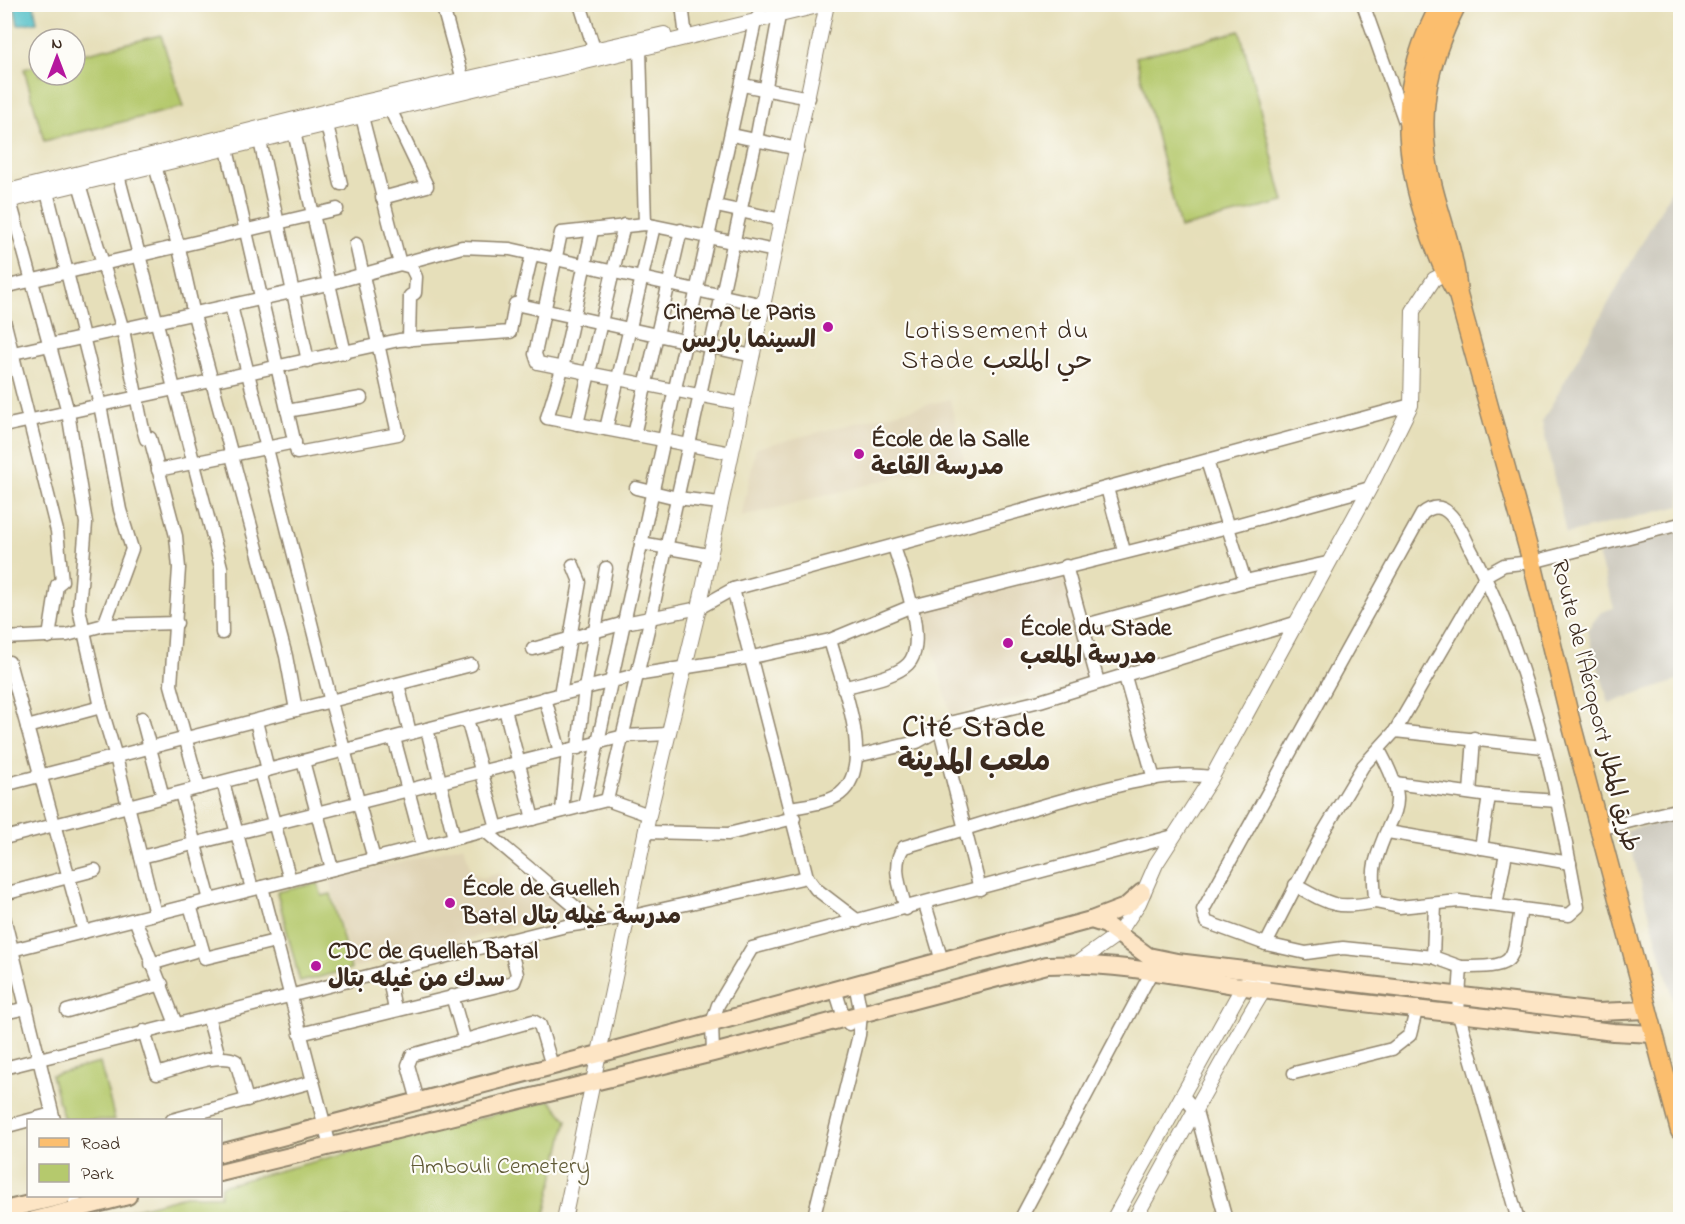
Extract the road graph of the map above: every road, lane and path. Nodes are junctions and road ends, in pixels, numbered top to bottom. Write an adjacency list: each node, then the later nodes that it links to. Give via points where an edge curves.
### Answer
1 (442, 4): 13 (street)
2 (580, 4): 12 (street)
3 (682, 4): 10 (street)
4 (826, 4): 8 (street); 16 (street)
5 (1363, 4): 20 (street)
6 (1441, 4): 20 (main road, via 1414,67)
7 (1457, 4): 23 (main road, via 1432,63 1425,92)
8 (780, 8): 9 (street); 15 (street)
9 (757, 17): 10 (street); 14 (street)
10 (686, 34): 11 (street); 12 (street)
11 (640, 49): 12 (street); 42 (street)
12 (595, 55): 13 (street)
13 (465, 85): 17 (street); 18 (street)
14 (742, 85): 15 (street); 22 (street)
15 (766, 89): 16 (street); 24 (street)
16 (809, 98): 27 (street)
17 (390, 109): 18 (street); 33 (street, via 428,186)
18 (361, 110): 19 (street); 33 (street); 34 (street)
19 (327, 124): 21 (street); 31 (street)
20 (1406, 124): 23 (street); 58 (main road, via 1418,196)
21 (294, 132): 25 (street); 38 (street)
22 (732, 135): 24 (street); 35 (street)
23 (1423, 135): 58 (main road)
24 (756, 140): 27 (street); 37 (street)
25 (260, 141): 26 (street); 40 (street)
26 (227, 149): 28 (street); 44 (street)
27 (798, 149): 39 (street)
28 (155, 166): 29 (street); 49 (street)
29 (118, 175): 30 (street); 52 (street)
30 (79, 184): 32 (street); 54 (street)
31 (341, 184)
32 (46, 192): 34 (street); 59 (street)
33 (382, 198): 55 (street)
34 (6, 199): 62 (street)
35 (716, 206): 37 (street); 46 (street)
36 (337, 209): 38 (street)
37 (740, 210): 39 (street); 47 (street)
38 (313, 215): 40 (street); 63 (street)
39 (782, 220): 50 (street)
40 (279, 223): 44 (street); 66 (street)
41 (624, 225): 42 (street); 45 (street); 57 (street)
42 (650, 225): 43 (street); 61 (street)
43 (681, 230): 46 (street); 64 (street)
44 (246, 231): 49 (street); 69 (street)
45 (592, 231): 53 (street, via 561,233); 56 (street)
46 (709, 236): 47 (street); 67 (street)
47 (732, 242): 50 (street); 68 (street)
48 (356, 243): 60 (street)
49 (179, 248): 52 (street); 74 (street)
50 (775, 251): 71 (street)
51 (532, 254): 53 (street); 55 (street, via 462,247); 70 (street)
52 (140, 256): 54 (street); 77 (street)
53 (554, 258): 56 (street); 73 (street)
54 (103, 263): 59 (street); 80 (street)
55 (400, 264): 60 (street); 83 (street, via 411,267 416,277 415,293 410,296)
56 (586, 264): 57 (street); 75 (street)
57 (614, 271): 61 (street); 78 (street)
58 (1450, 271): 106 (street, via 1434,279 1413,311); 136 (main road, Route de l'Aéroport طريق المطار)
59 (68, 273): 62 (street); 82 (street)
60 (363, 275): 63 (street); 85 (street)
61 (642, 278): 64 (street); 79 (street)
62 (32, 281): 65 (street); 86 (street)
63 (328, 284): 66 (street); 88 (street)
64 (669, 284): 67 (street); 81 (street)
65 (4, 287)
66 (292, 290): 69 (street); 91 (street)
67 (697, 290): 68 (street); 84 (street)
68 (720, 295): 71 (street); 87 (street)
69 (261, 298): 72 (street); 92 (street)
70 (520, 305): 73 (street); 83 (street, via 516,304 510,332)
71 (764, 305): 90 (street)
72 (231, 306): 74 (street); 94 (street)
73 (545, 311): 75 (street); 93 (street, via 536,362)
74 (194, 315): 77 (street); 97 (street)
75 (573, 317): 78 (street); 93 (street)
76 (4, 320): 89 (street)
77 (157, 323): 80 (street); 99 (street)
78 (601, 323): 79 (street); 95 (street)
79 (629, 329): 81 (street); 96 (street)
80 (123, 330): 82 (street); 102 (street)
81 (657, 335): 84 (street); 98 (street)
82 (84, 339): 86 (street); 105 (street)
83 (409, 340): 85 (street)
84 (686, 341): 87 (street); 100 (street)
85 (378, 345): 88 (street); 115 (street, via 398,434 297,453)
86 (50, 346): 89 (street); 108 (street)
87 (709, 346): 90 (street); 101 (street)
88 (345, 353): 91 (street)
89 (9, 354): 109 (street)
90 (753, 356): 104 (street)
91 (308, 361): 92 (street)
92 (278, 368): 94 (street); 107 (street)
93 (562, 369): 95 (street); 110 (street, via 547,418)
94 (249, 373): 97 (street); 117 (street)
95 (589, 374): 96 (street); 110 (street)
96 (618, 379): 98 (street); 112 (street)
97 (212, 381): 99 (street); 119 (street)
98 (646, 385): 100 (street); 113 (street)
99 (175, 389): 102 (street); 121 (street)
100 (674, 390): 101 (street); 114 (street)
101 (699, 396): 104 (street); 116 (street)
102 (136, 397): 105 (street); 122 (street)
103 (361, 398): 107 (street)
104 (743, 404): 118 (street)
105 (100, 405): 108 (street); 150 (street, via 120,510 132,549)
106 (1411, 405): 120 (street); 125 (street)
107 (288, 411): 115 (street)
108 (68, 412): 109 (street); 152 (street, via 86,523 79,609)
109 (30, 420): 111 (street); 155 (street, via 57,531 62,581 57,585)
110 (577, 424): 112 (street)
111 (4, 426)
112 (606, 429): 113 (street)
113 (634, 435): 114 (street)
114 (663, 440): 116 (street); 126 (street)
115 (295, 442): 117 (street)
116 (688, 445): 118 (street); 127 (street)
117 (267, 447): 119 (street); 173 (street)
118 (731, 453): 128 (street)
119 (232, 456): 121 (street); 176 (street, via 286,656)
120 (1207, 461): 124 (street); 130 (street)
121 (195, 462): 122 (street); 154 (street, via 221,567)
122 (158, 470): 147 (street, via 176,536)
123 (636, 488): 126 (street)
124 (1107, 488): 133 (street); 134 (street)
125 (1370, 488): 130 (street); 137 (street)
126 (653, 491): 127 (street); 131 (street)
127 (677, 498): 128 (street); 132 (street)
128 (720, 503): 135 (street)
129 (1680, 524): 136 (street)
130 (1228, 527): 134 (street); 142 (street)
131 (641, 543): 132 (street); 148 (street)
132 (665, 547): 135 (street); 146 (street)
133 (894, 547): 143 (street); 144 (street)
134 (1124, 551): 139 (street)
135 (708, 555): 145 (street)
136 (1532, 562): 141 (street, via 1504,565); 229 (main road, Route de l'Aéroport طريق المطار)
137 (1327, 563): 142 (street); 149 (street)
138 (573, 566): 157 (street, via 580,582)
139 (1065, 566): 144 (street); 151 (street)
140 (606, 568): 153 (street)
141 (1486, 575): 183 (street); 191 (street, via 1525,680); 273 (street, via 1444,509 1435,507 1422,513 1203,910 1206,922)
142 (1245, 581): 151 (street)
143 (733, 589): 145 (street); 160 (street)
144 (912, 606): 158 (street); 170 (street, via 916,644 907,665)
145 (699, 608): 146 (street); 163 (street)
146 (651, 617): 148 (street); 165 (street)
147 (177, 623): 150 (street); 189 (street, via 171,685)
148 (625, 623): 153 (street); 166 (street)
149 (1296, 623): 164 (street); 203 (street)
150 (104, 625): 152 (street)
151 (1082, 626): 167 (street)
152 (85, 631): 155 (street); 174 (street)
153 (597, 631): 157 (street); 169 (street)
154 (222, 633)
155 (49, 637): 156 (street)
156 (4, 638)
157 (571, 638): 159 (street); 171 (street)
158 (830, 640): 160 (street); 170 (street)
159 (533, 649)
160 (752, 657): 163 (street); 223 (street)
161 (4, 663): 180 (street, via 9,662)
162 (471, 665): 168 (street)
163 (685, 667): 165 (street); 185 (street)
164 (1124, 673): 167 (street); 204 (street)
165 (636, 675): 166 (street); 186 (street)
166 (610, 682): 169 (street); 190 (street)
167 (1098, 682): 182 (street, via 953,722)
168 (398, 684): 173 (street); 184 (street)
169 (585, 688): 171 (street); 194 (street)
170 (843, 688): 196 (street)
171 (560, 694): 172 (street)
172 (544, 698): 175 (street); 194 (street)
173 (331, 702): 176 (street); 193 (street)
174 (101, 707): 180 (street); 197 (street)
175 (505, 709): 178 (street); 199 (street)
176 (296, 710): 179 (street)
177 (142, 718): 192 (street)
178 (467, 719): 181 (street); 201 (street)
179 (256, 721): 189 (street); 200 (street)
180 (27, 727): 202 (street)
181 (427, 729): 184 (street); 206 (street)
182 (940, 730): 196 (street, via 917,742); 230 (street)
183 (1395, 731): 188 (street); 195 (street)
184 (410, 733): 187 (street)
185 (669, 734): 186 (street); 224 (street)
186 (624, 736): 190 (street); 215 (street)
187 (394, 738): 193 (street); 210 (street)
188 (1474, 738): 191 (street); 212 (street)
189 (185, 739): 192 (street); 209 (street)
190 (597, 743): 194 (street); 219 (street)
191 (1543, 747): 216 (street)
192 (151, 748): 197 (street); 214 (street)
193 (346, 750): 198 (street); 217 (street)
194 (569, 750): 199 (street); 221 (street)
195 (1378, 750): 207 (street); 249 (street, via 1363,766)
196 (857, 756): 223 (street, via 855,774 838,796)
197 (116, 757): 202 (street); 218 (street)
198 (303, 761): 200 (street); 222 (street)
199 (520, 762): 201 (street); 225 (street)
200 (264, 771): 205 (street); 226 (street)
201 (482, 772): 206 (street); 228 (street)
202 (41, 776): 208 (street); 227 (street)
203 (1212, 777): 204 (street, via 1185,774); 234 (street)
204 (1154, 779): 230 (street, via 1011,813)
205 (223, 782): 209 (street); 233 (street)
206 (438, 783): 210 (street); 236 (street)
207 (1395, 783): 212 (street); 232 (street, via 1398,798)
208 (4, 785)
209 (199, 788): 211 (street)
210 (410, 790): 217 (street); 238 (street)
211 (181, 793): 214 (street); 237 (street)
212 (1470, 793): 213 (street)
213 (1489, 796): 216 (street); 239 (street)
214 (163, 797): 218 (street)
215 (607, 800): 219 (street); 224 (street)
216 (1557, 801): 243 (street)
217 (360, 803): 222 (street); 242 (street)
218 (128, 806): 227 (street); 241 (street)
219 (584, 806): 221 (street)
220 (1680, 809): 229 (street)
221 (562, 811): 225 (street)
222 (316, 813): 226 (street); 244 (street)
223 (792, 813): 231 (street, via 728,834); 247 (street)
224 (649, 814): 231 (street)
225 (533, 819): 228 (street)
226 (276, 823): 233 (street); 248 (street)
227 (54, 825): 235 (street); 246 (street)
228 (491, 829): 236 (street); 267 (street)
229 (1599, 829): 296 (main road, Route de l'Aéroport طريق المطار)
230 (965, 830): 251 (street); 260 (street, via 904,847 899,853 898,881)
231 (646, 832): 264 (street)
232 (1388, 832): 239 (street); 255 (street, via 1374,865)
233 (236, 833): 237 (street); 250 (street)
234 (1174, 836): 251 (street); 252 (street)
235 (4, 838)
236 (454, 838): 238 (street)
237 (195, 843): 241 (street); 254 (street)
238 (423, 846): 242 (street)
239 (1481, 848): 240 (street)
240 (1506, 853): 243 (street); 259 (street)
241 (141, 857): 262 (street)
242 (374, 859): 244 (street)
243 (1570, 863): 261 (street, via 1578,908 1575,913)
244 (332, 869): 248 (street)
245 (95, 870): 246 (street)
246 (69, 877): 253 (street); 269 (street)
247 (807, 877): 264 (street); 268 (street, via 816,889)
248 (290, 880): 250 (street)
249 (1295, 885): 255 (street, via 1328,904 1347,907); 273 (street)
250 (257, 888): 254 (street); 271 (street)
251 (980, 889): 256 (street)
252 (1142, 892): 266 (main road, via 1125,907); 270 (street)
253 (4, 894)
254 (210, 900): 257 (street)
255 (1375, 902): 258 (street, via 1398,907)
256 (925, 904): 260 (street); 277 (street)
257 (190, 905): 262 (street); 274 (street)
258 (1435, 905): 259 (street, via 1459,901); 276 (street)
259 (1496, 905): 261 (street)
260 (906, 909): 268 (street)
261 (1521, 909): 280 (street, via 1508,962 1498,967)
262 (155, 914): 265 (street)
263 (4, 917): 275 (street)
264 (628, 917): 267 (street); 309 (street)
265 (135, 919): 269 (street); 278 (street)
266 (1091, 920): 270 (main road); 277 (main road)
267 (592, 921): 272 (street)
268 (858, 921): 301 (street, via 752,948 729,983)
269 (84, 932): 275 (street)
270 (1118, 934): 279 (street); 282 (main road, via 1139,951 1156,958)
271 (275, 940): 274 (street, via 205,958); 289 (street)
272 (508, 940): 281 (street); 290 (street, via 517,974 514,982)
273 (1266, 944): 276 (street, via 1306,953 1343,948)
274 (202, 949): 278 (street)
275 (9, 951): 293 (street)
276 (1432, 957): 280 (street)
277 (942, 961): 284 (main road)
278 (151, 964): 285 (street)
279 (1077, 964): 283 (main road); 298 (main road, via 1047,965)
280 (1461, 967): 291 (street)
281 (387, 969): 289 (street); 294 (street)
282 (1260, 971): 286 (street); 288 (street); 291 (main road)
283 (1151, 973): 286 (main road); 339 (street)
284 (855, 983): 287 (main road); 298 (street)
285 (162, 984): 295 (street); 302 (street)
286 (1243, 986): 288 (main road); 318 (street)
287 (835, 989): 300 (street); 301 (main road)
288 (1264, 990): 292 (main road); 322 (street)
289 (290, 994): 299 (street); 304 (street)
290 (452, 996): 294 (street); 307 (street)
291 (1458, 1004): 292 (main road); 296 (main road); 305 (main road, via 1613,1032); 343 (street)
292 (1417, 1007): 314 (street, via 1410,1035 1392,1049)
293 (27, 1008): 297 (street); 311 (street)
294 (395, 1010): 304 (street)
295 (67, 1011)
296 (1648, 1011): 305 (main road, Route de l'Aéroport طريق المطار)
297 (4, 1013)
298 (861, 1014): 300 (main road); 306 (street)
299 (208, 1016): 302 (street); 310 (street)
300 (844, 1018): 306 (street); 308 (main road)
301 (712, 1023): 308 (street); 309 (main road)
302 (176, 1024): 303 (street)
303 (144, 1031): 310 (street, via 157,1074); 311 (street)
304 (300, 1034): 315 (street)
305 (1654, 1034): 328 (main road, Route de l'Aéroport طريق المطار)
306 (859, 1035): 338 (street)
307 (465, 1041): 312 (street, via 537,1022); 320 (street, via 412,1055 409,1059)
308 (713, 1053): 316 (main road)
309 (598, 1054): 312 (main road); 316 (street)
310 (219, 1057): 319 (street, via 236,1061)
311 (39, 1059): 313 (street); 323 (street)
312 (552, 1066): 317 (main road)
313 (4, 1068)
314 (1294, 1073)
315 (312, 1082): 319 (street); 326 (street)
316 (594, 1082): 321 (main road); 337 (street)
317 (480, 1085): 320 (main road); 321 (main road)
318 (1182, 1095): 322 (street); 340 (street)
319 (247, 1100): 324 (street)
320 (418, 1101): 326 (main road)
321 (486, 1108): 329 (main road)
322 (1196, 1111): 341 (street); 342 (street)
323 (53, 1117)
324 (194, 1118)
325 (27, 1122): 327 (street)
326 (324, 1126): 329 (street); 330 (main road)
327 (4, 1127)
328 (1680, 1131)
329 (330, 1146): 331 (main road)
330 (222, 1152)
331 (222, 1173)
332 (59, 1197): 335 (main road)
333 (119, 1197): 334 (main road)
334 (75, 1202): 336 (main road)
335 (4, 1210)
336 (34, 1220)
337 (564, 1220)
338 (813, 1220)
339 (1020, 1220)
340 (1113, 1220)
341 (1134, 1220)
342 (1226, 1220)
343 (1518, 1220)

